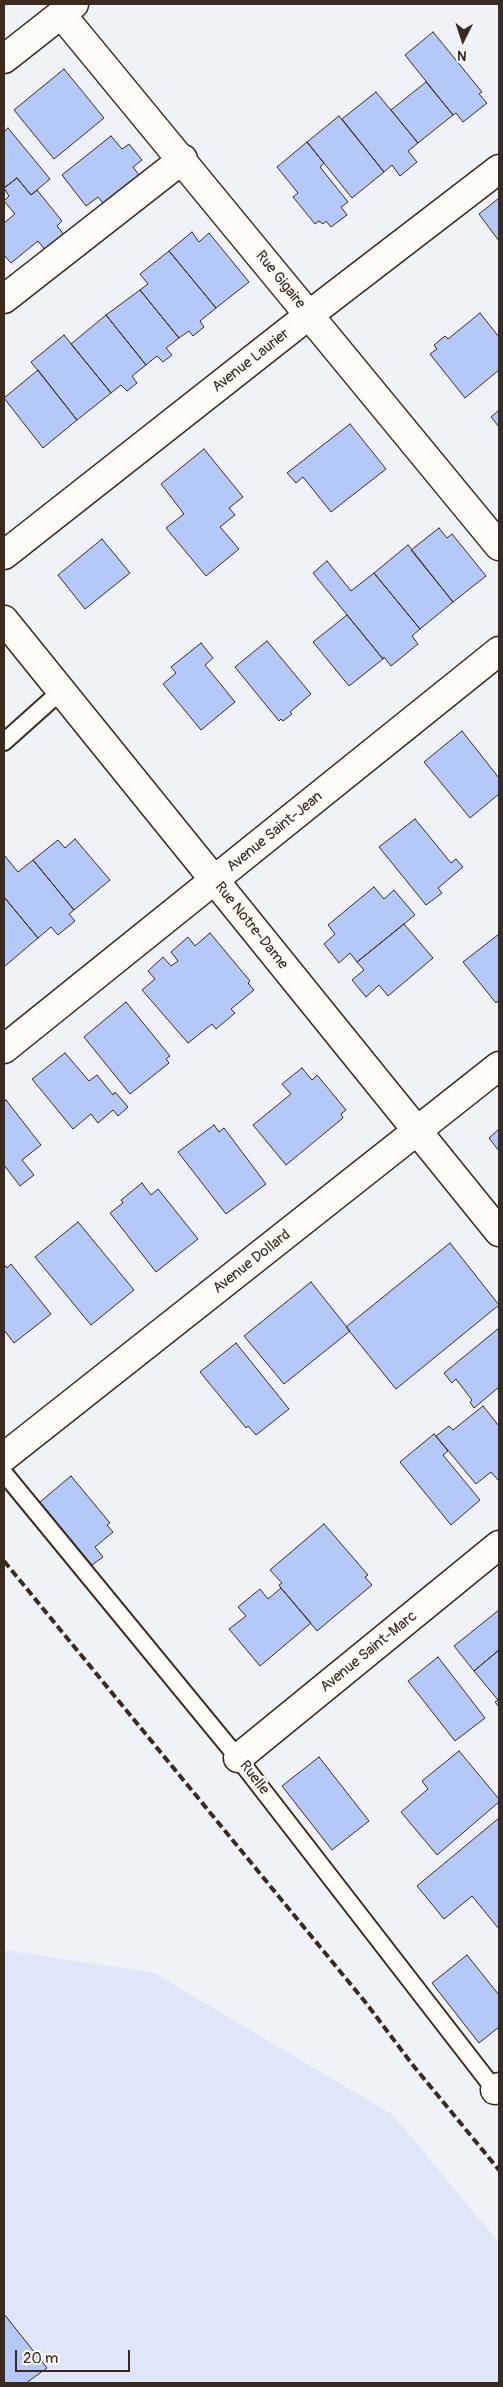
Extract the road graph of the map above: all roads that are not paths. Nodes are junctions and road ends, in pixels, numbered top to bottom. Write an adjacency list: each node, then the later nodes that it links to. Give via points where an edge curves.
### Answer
1 (68, 9): 2 (street); 3 (street, Rue Gigaire)
2 (4, 59)
3 (183, 159): 5 (street); 6 (street, Rue Gigaire)
4 (499, 169): 6 (street, Avenue Laurier)
5 (4, 299)
6 (309, 315): 7 (street, Rue Gigaire); 8 (street, Avenue Laurier)
7 (499, 546)
8 (4, 555)
9 (4, 620): 11 (street, Rue Notre-Dame)
10 (499, 651): 13 (street, Avenue Saint-Jean)
11 (62, 691): 12 (lane); 13 (street, Rue Notre-Dame)
12 (4, 742)
13 (214, 880): 14 (street, Avenue Saint-Jean); 16 (street, Rue Notre-Dame)
14 (4, 1049)
15 (499, 1066): 16 (street, Avenue Dollard)
16 (417, 1131): 17 (street, Rue Notre-Dame); 18 (street, Avenue Dollard)
17 (499, 1232)
18 (4, 1457)
19 (4, 1473): 21 (lane, Ruelle)
20 (499, 1545): 21 (street, Avenue Saint-Marc)
21 (238, 1758): 22 (lane, Ruelle)
22 (497, 2089)

